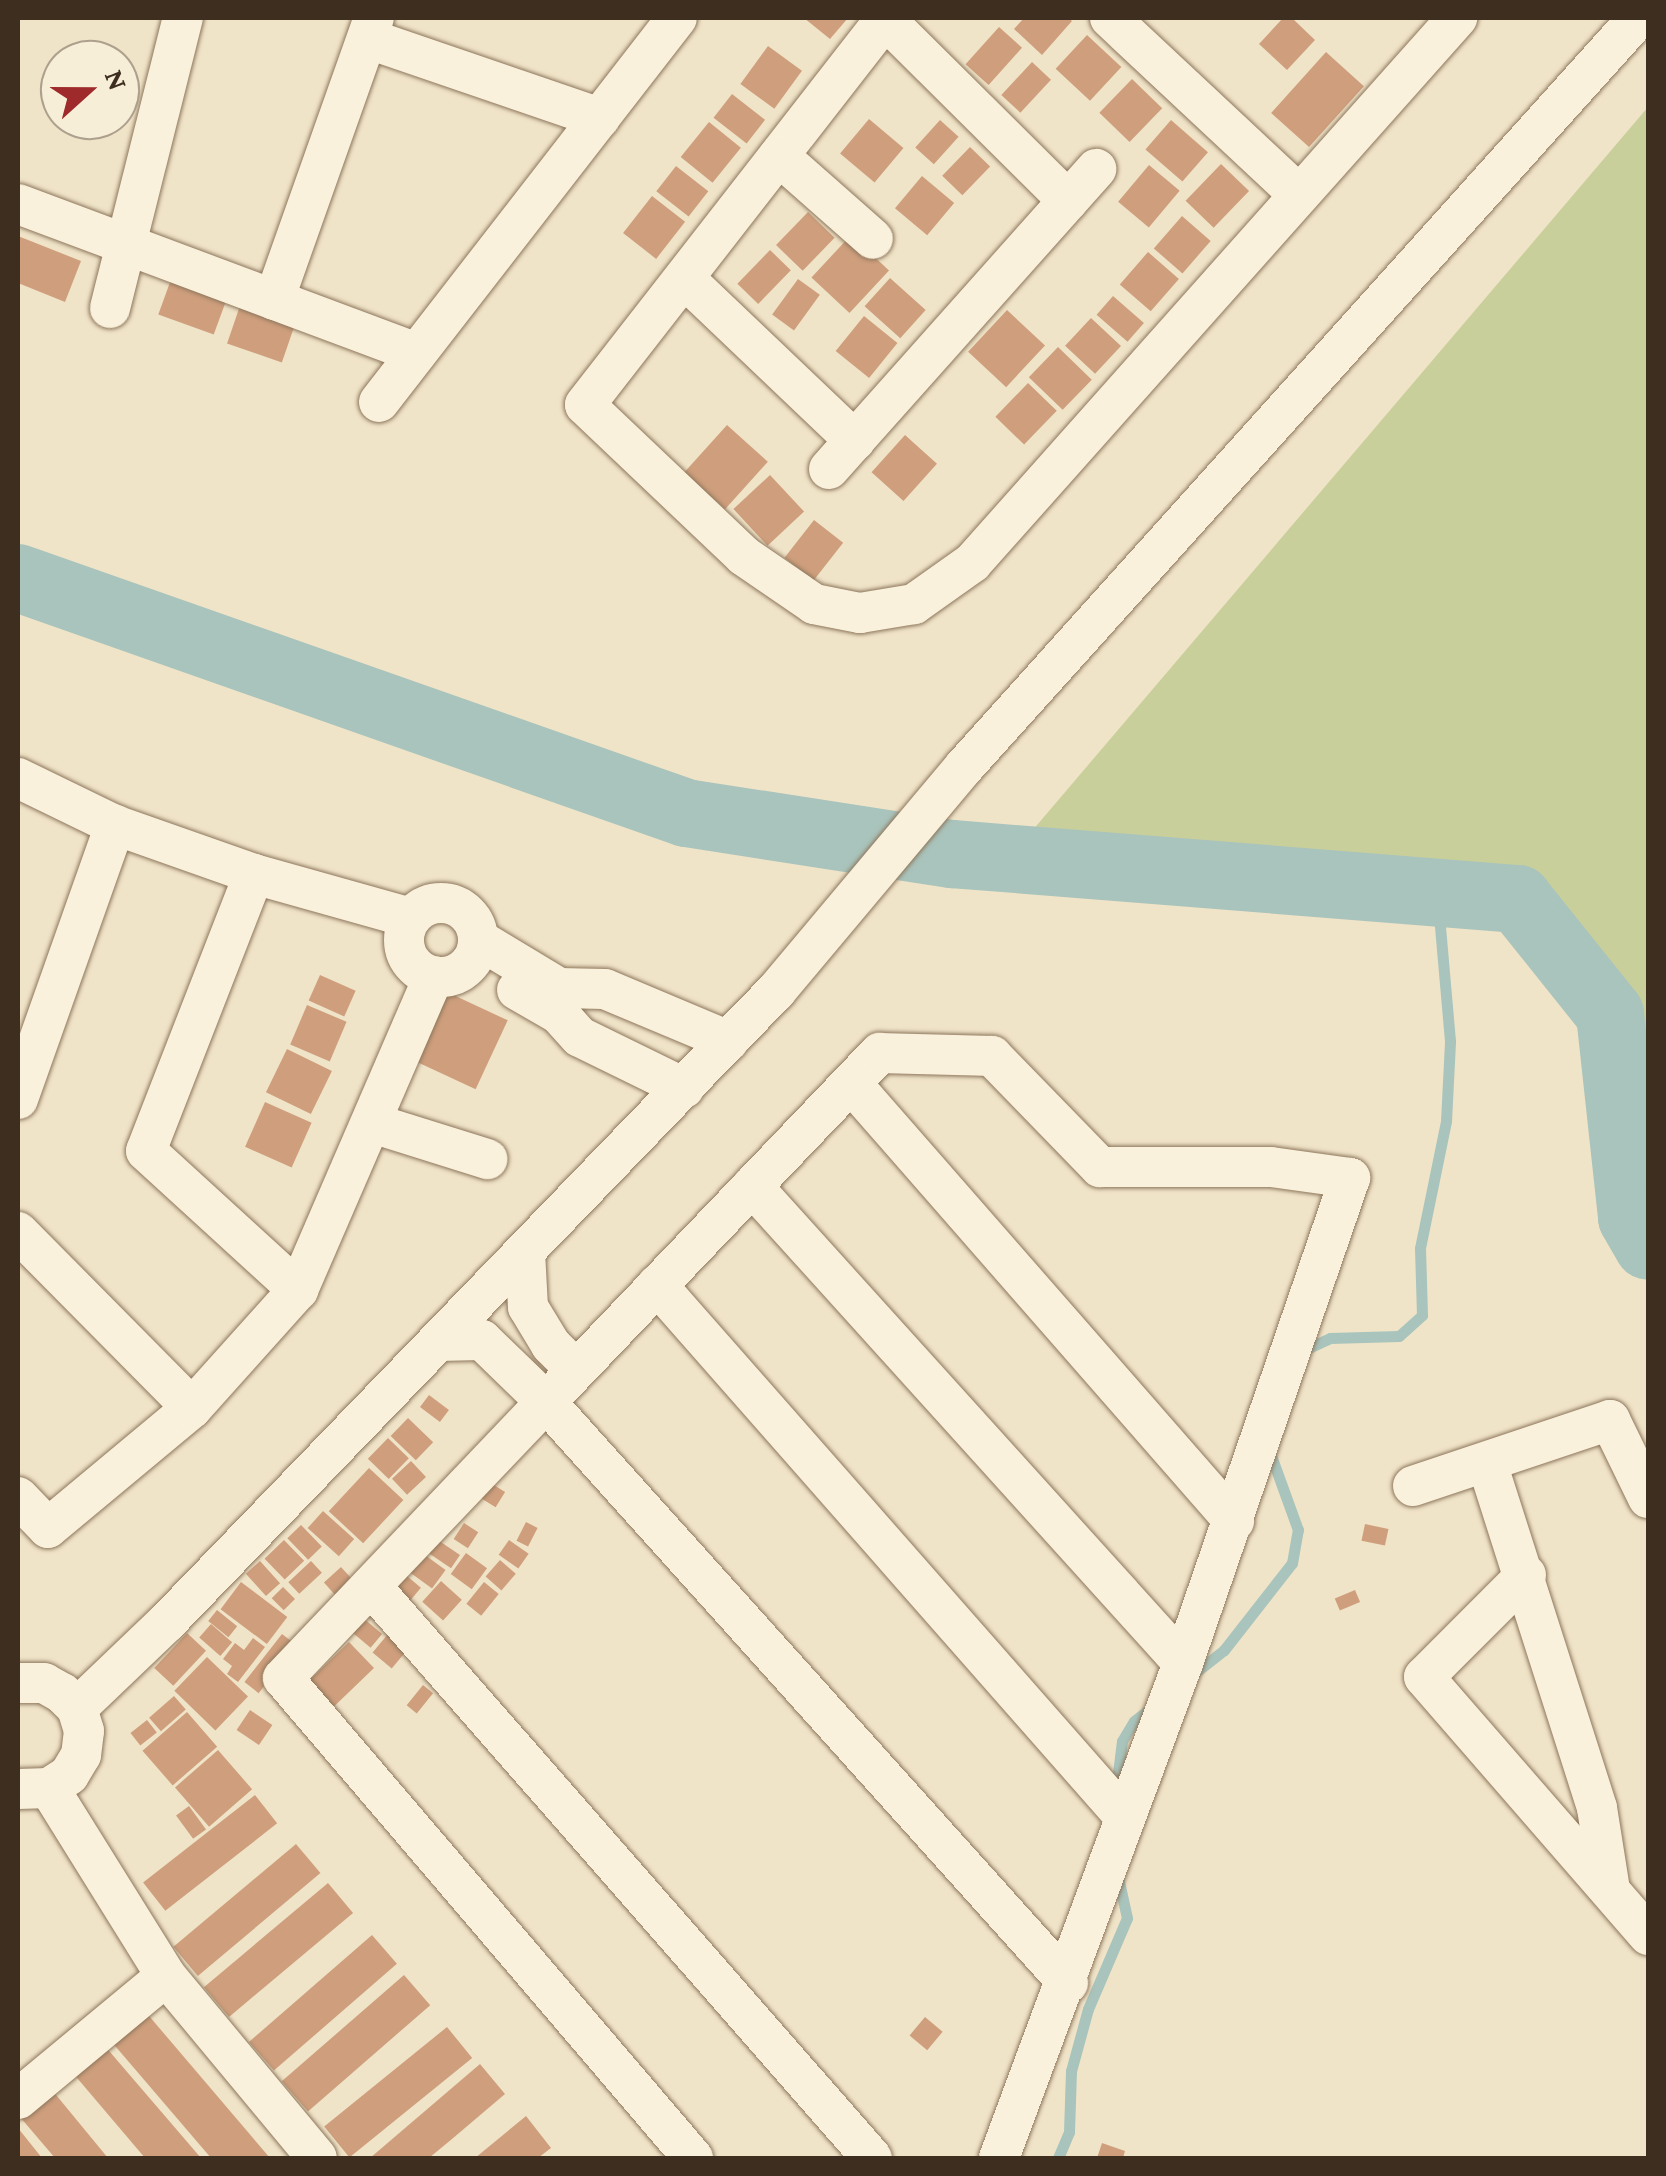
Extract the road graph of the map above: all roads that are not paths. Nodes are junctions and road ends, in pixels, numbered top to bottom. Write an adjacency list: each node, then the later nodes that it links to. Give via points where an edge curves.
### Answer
1 (183, 18): 15 (street)
2 (677, 18): 8 (street)
3 (886, 18): 9 (street); 12 (street)
4 (1110, 18): 11 (street)
5 (1457, 18): 11 (street)
6 (1638, 18): 26 (street, via 964,767)
7 (371, 28): 8 (street); 17 (street)
8 (600, 118): 19 (street)
9 (778, 156): 14 (street); 16 (street)
10 (1096, 169): 12 (street)
11 (1298, 195): 16 (street, via 972,562 914,604 860,613 814,604 744,556 586,405)
12 (1068, 201): 16 (street, via 842,455)
13 (18, 204): 15 (street)
14 (873, 239)
15 (125, 244): 17 (street); 18 (street)
16 (684, 278)
17 (274, 300): 19 (street)
18 (110, 308)
19 (416, 354): 20 (street)
20 (379, 402)
21 (18, 778): 22 (street)
22 (115, 825): 23 (street); 29 (street)
23 (254, 874): 24 (street); 36 (street, via 146,1151)
24 (412, 918): 25 (street, via 405,946 420,971); 25 (street, via 438,903 466,912)
25 (461, 959): 26 (street, via 559,988 605,988); 28 (street, via 559,1014 580,1037); 30 (street)
26 (729, 1042): 28 (street)
27 (850, 1084): 32 (street); 45 (street); 45 (street, via 880,1053 992,1056 1100,1167 1271,1167 1350,1178)
28 (684, 1088): 34 (street)
29 (18, 1099)
30 (372, 1123): 31 (street); 36 (street)
31 (488, 1160)
32 (752, 1186): 35 (street); 48 (street)
33 (18, 1232): 40 (street)
34 (525, 1252): 37 (street); 38 (street, via 528,1307)
35 (657, 1285): 38 (street); 52 (street)
36 (298, 1290): 40 (street)
37 (438, 1342): 39 (street, via 482,1340); 50 (street)
38 (576, 1370): 39 (street)
39 (546, 1402): 47 (street); 56 (street)
40 (192, 1408): 43 (street, via 48,1528)
41 (1486, 1463): 42 (street); 44 (street, via 1610,1420); 46 (street)
42 (1413, 1486)
43 (18, 1497)
44 (1648, 1498)
45 (1234, 1521): 48 (street)
46 (1526, 1576): 53 (street, via 1597,1808); 53 (street, via 1424,1677)
47 (371, 1586): 59 (street, via 283,1678); 60 (street)
48 (1183, 1663): 52 (street)
49 (18, 1683): 50 (street, via 44,1683)
50 (76, 1708): 51 (street, via 84,1731 81,1755 69,1775)
51 (33, 1789): 55 (street)
52 (1124, 1816): 56 (street)
53 (1610, 1891): 54 (street)
54 (1648, 1935)
55 (166, 1976): 57 (street); 58 (street)
56 (1068, 1983): 61 (street)
57 (18, 2100)
58 (317, 2158)
59 (693, 2158)
60 (872, 2158)
61 (999, 2158)

